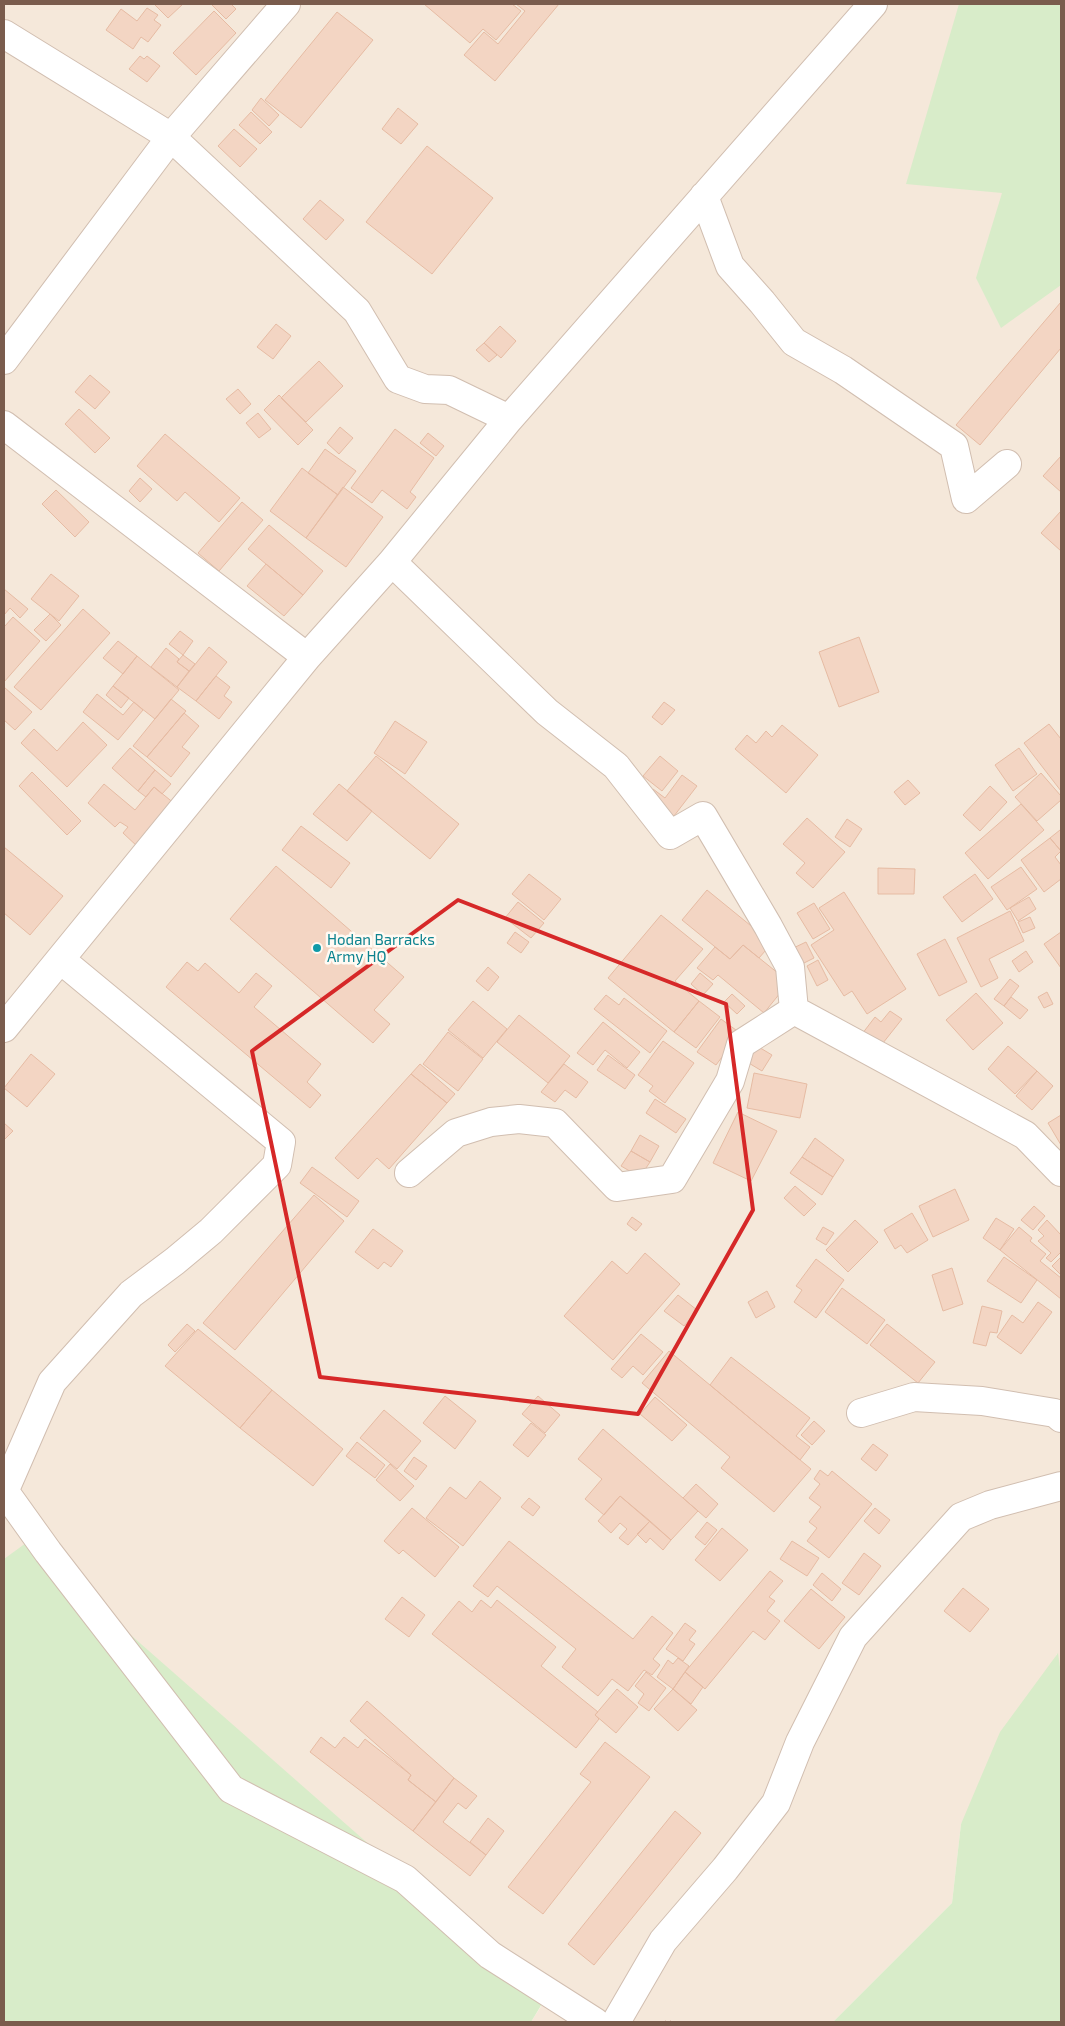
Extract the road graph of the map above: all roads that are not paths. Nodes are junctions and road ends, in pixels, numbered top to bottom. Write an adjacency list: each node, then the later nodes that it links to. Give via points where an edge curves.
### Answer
1 (286, 4): 4 (street)
2 (873, 4): 5 (street)
3 (4, 34): 4 (street)
4 (172, 137): 6 (street); 7 (street, via 357,311 398,379 425,389 449,390)
5 (704, 196): 7 (street); 9 (street, via 730,266 794,342 843,370 954,446 966,499)
6 (4, 360)
7 (510, 419): 10 (street)
8 (4, 425): 11 (street)
9 (1007, 464)
10 (392, 562): 11 (street); 13 (street, via 547,712 616,766 670,834 703,816 790,966)
11 (307, 657): 12 (street)
12 (61, 960): 14 (street); 20 (street, via 281,1142 277,1165 211,1231 131,1294 52,1382)
13 (794, 1010): 15 (street, via 1026,1135); 16 (street, via 741,1044 730,1081 672,1179 617,1187 556,1123 519,1119 491,1122 456,1133)
14 (6, 1022)
15 (1061, 1172)
16 (410, 1173)
17 (860, 1413): 18 (street, via 914,1397 982,1401 1055,1413)
18 (1061, 1418)
19 (1061, 1486): 22 (street, via 990,1505 961,1517 854,1637 800,1742 776,1803 725,1869 663,1940)
20 (4, 1492): 21 (street, via 231,1789 405,1879 490,1955)
21 (596, 2022)
22 (616, 2022)

